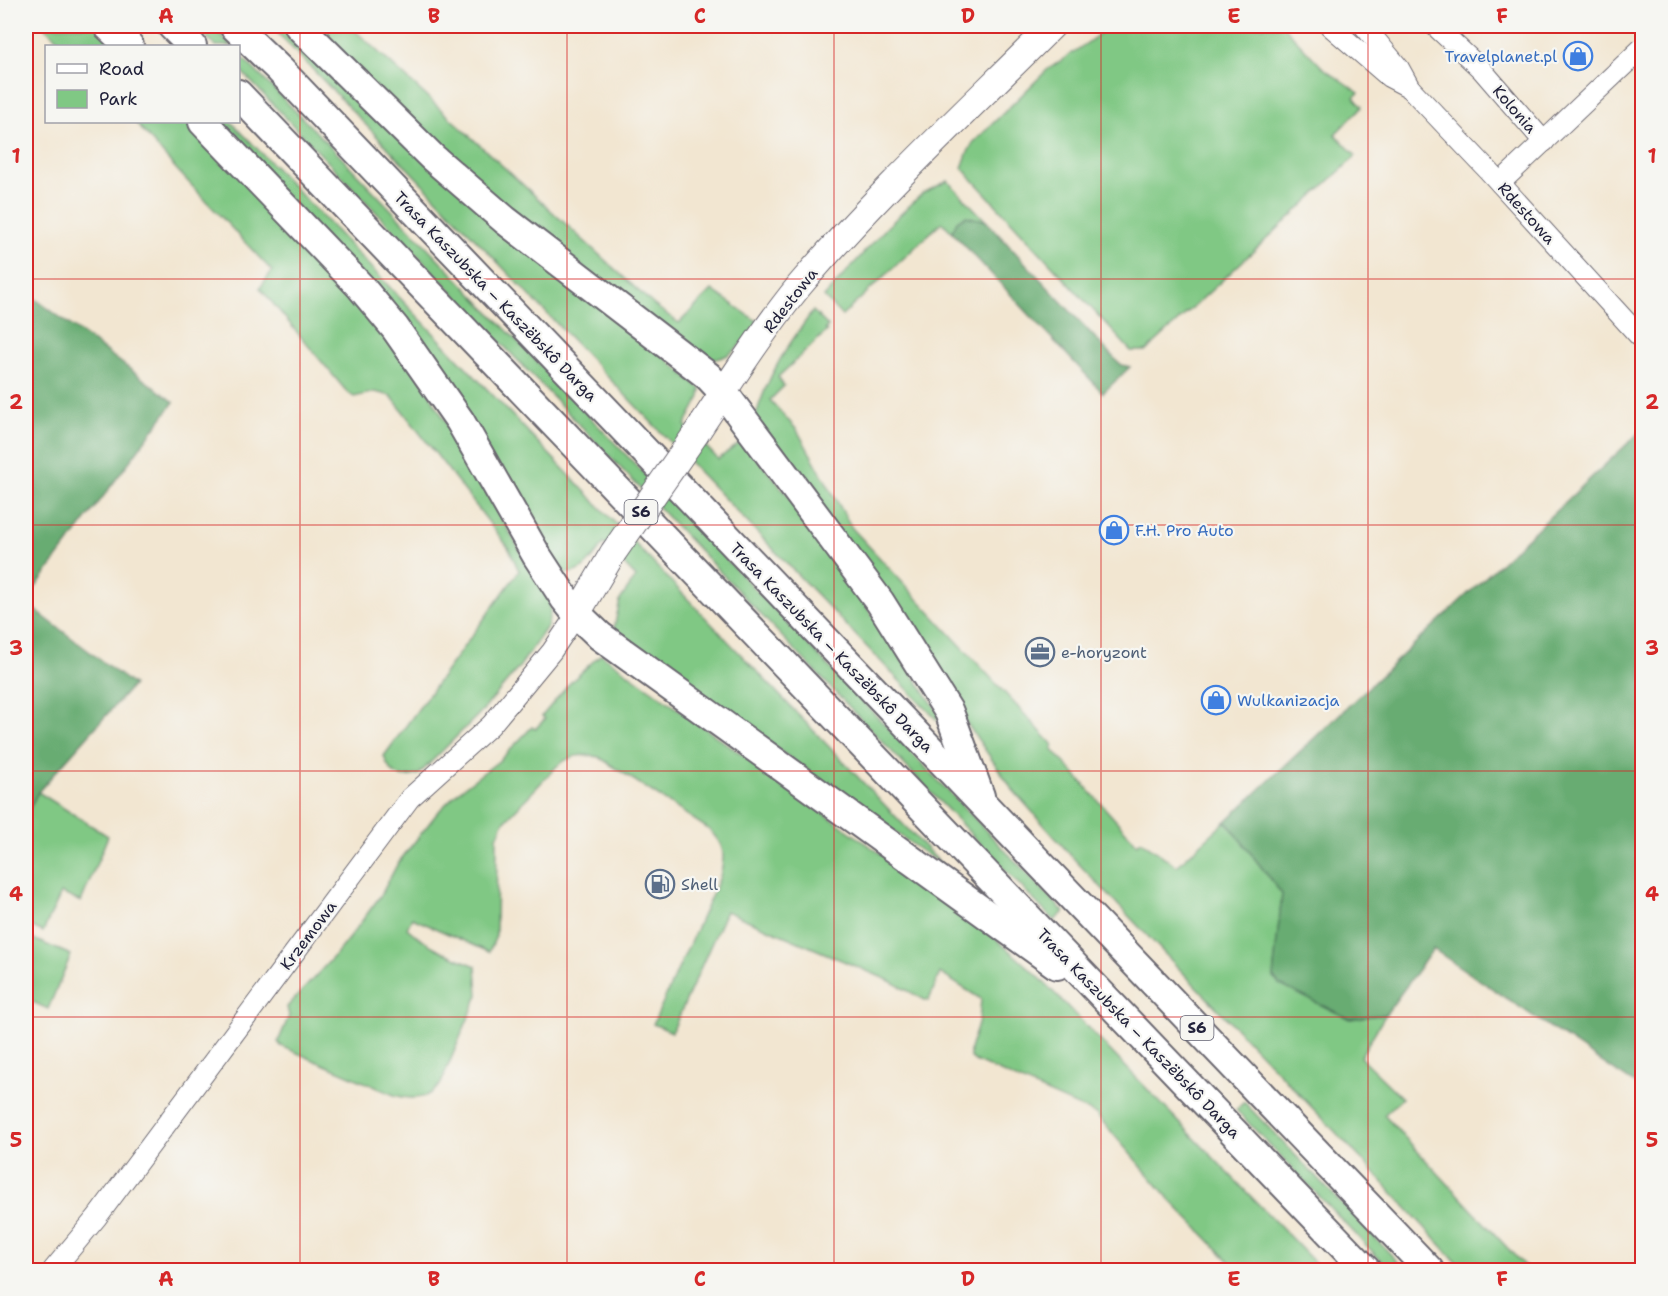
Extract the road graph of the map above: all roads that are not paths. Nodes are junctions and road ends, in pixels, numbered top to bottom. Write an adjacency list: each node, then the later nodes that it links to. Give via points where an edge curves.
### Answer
1 (108, 26): 9 (highway)
2 (172, 26): 10 (highway)
3 (234, 26): 20 (highway, Trasa Kaszubska – Kaszëbskô Darga / S6)
4 (299, 26): 18 (highway, via 440,164 708,376)
5 (1053, 26): 18 (main road, Rdestowa, via 834,246 784,306)
6 (1330, 26): 12 (street, Rdestowa, via 1389,78)
7 (1364, 26): 12 (street, Rdestowa, via 1399,68)
8 (1435, 26): 15 (street, Kolonia, via 1482,70)
9 (128, 45)
10 (191, 45)
11 (1642, 48): 15 (street)
12 (1410, 88): 16 (street, Rdestowa)
13 (240, 96): 21 (highway, Trasa Kaszubska – Kaszëbskô Darga / S6)
14 (204, 123): 19 (highway, via 360,286 395,328 460,421 537,556)
15 (1544, 142): 16 (street)
16 (1500, 183): 17 (street, Rdestowa)
17 (1642, 339)
18 (723, 392): 19 (main road, Rdestowa, bridge); 20 (highway, via 886,612 949,712)
19 (577, 614): 21 (highway, via 600,636); 22 (street, Krzemowa, via 491,725 410,798 97,1217)
20 (984, 806): 24 (highway, Trasa Kaszubska – Kaszëbskô Darga / S6)
21 (1115, 1007): 23 (highway, Trasa Kaszubska – Kaszëbskô Darga / S6)
22 (53, 1270)
23 (1366, 1270)
24 (1429, 1270)

